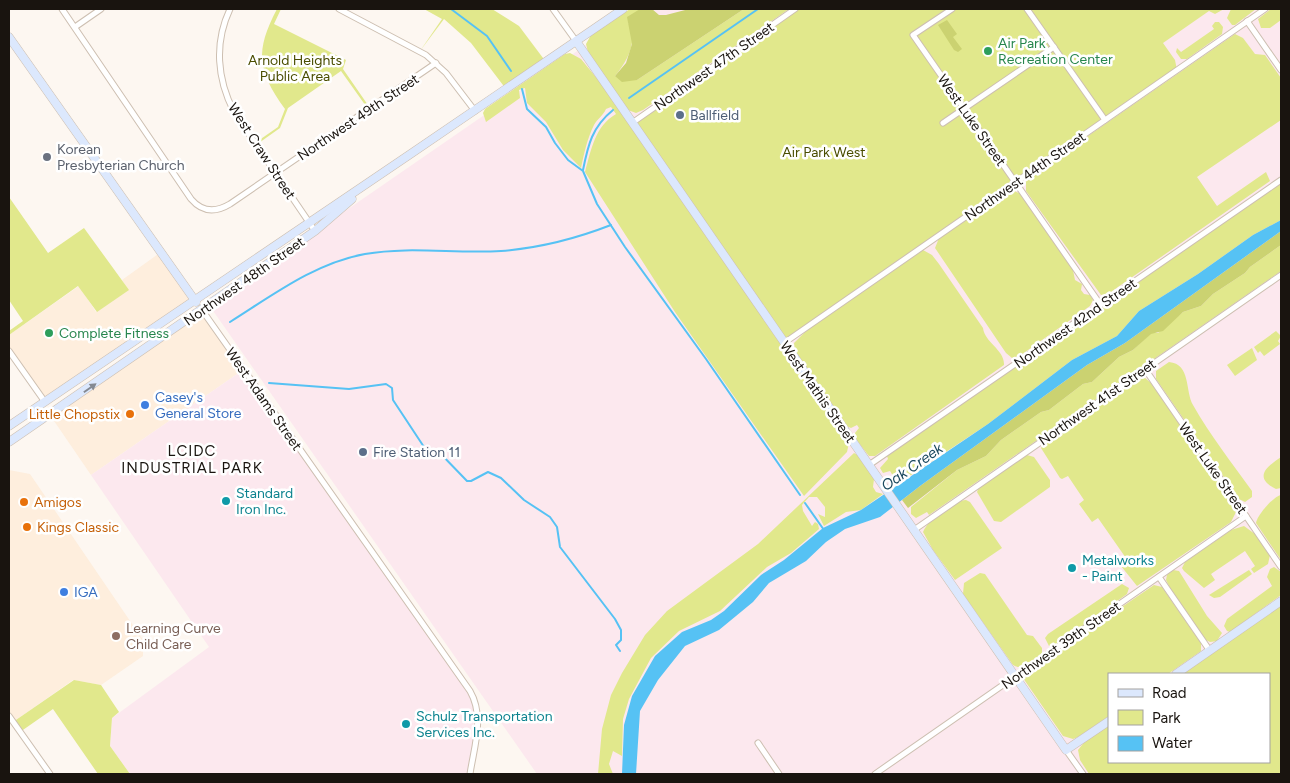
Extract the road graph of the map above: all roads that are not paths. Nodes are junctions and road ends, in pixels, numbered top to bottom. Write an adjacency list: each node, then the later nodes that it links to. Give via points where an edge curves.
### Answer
1 (62, 9): 12 (street)
2 (101, 9): 12 (street)
3 (230, 9): 23 (street, West Craw Street, via 220,43 219,67 223,85 234,112)
4 (339, 9): 16 (street, via 420,51)
5 (553, 9): 14 (street, West Mathis Street)
6 (623, 9): 14 (main road, Northwest 48th Street)
7 (795, 9): 21 (street, Northwest 47th Street)
8 (952, 9): 18 (street, West Luke Street, via 913,35)
9 (1027, 9): 15 (street)
10 (1265, 9): 11 (street, Northwest 44th Street)
11 (1247, 21): 17 (street); 20 (street, Northwest 44th Street)
12 (74, 27): 23 (street, Northwest 49th Street, via 199,206 210,210 230,204)
13 (9, 36): 30 (main road, West Adams Street)
14 (576, 41): 19 (main road, Northwest 48th Street); 21 (main road, West Mathis Street)
15 (1054, 47): 18 (street); 20 (street)
16 (436, 63): 19 (street); 23 (street, Northwest 49th Street)
17 (1281, 70)
18 (964, 109): 22 (street); 26 (street, West Luke Street)
19 (475, 111): 24 (main road, Northwest 48th Street)
20 (1105, 120): 26 (street, Northwest 44th Street)
21 (632, 123): 33 (main road, West Mathis Street)
22 (942, 123)
23 (275, 173): 27 (street, West Craw Street)
24 (374, 180): 27 (main road, Northwest 48th Street); 28 (main road, Northwest 48th Street)
25 (1281, 180): 31 (street, Northwest 42nd Street)
26 (1015, 182): 31 (street, West Luke Street); 33 (street, Northwest 44th Street)
27 (309, 222): 28 (street, West Craw Street); 30 (main road, Northwest 48th Street)
28 (315, 231): 32 (main road, Northwest 48th Street)
29 (1281, 275): 35 (street, Northwest 41st Street)
30 (195, 300): 32 (main road, West Adams Street); 36 (main road, Northwest 48th Street)
31 (1100, 304): 40 (street, Northwest 42nd Street)
32 (202, 310): 39 (main road, Northwest 48th Street, one-way to 32); 54 (street, West Adams Street, via 470,691 478,720)
33 (784, 343): 40 (main road, West Mathis Street)
34 (10, 355): 36 (street)
35 (1145, 369): 41 (street, West Luke Street); 42 (street, Northwest 41st Street)
36 (45, 402): 37 (main road, Northwest 48th Street); 38 (main road, via 44,408)
37 (9, 426)
38 (9, 432)
39 (9, 442)
40 (869, 465): 42 (main road, West Mathis Street)
41 (1246, 516): 43 (street, West Luke Street); 44 (street, Northwest 39th Street)
42 (914, 530): 48 (main road, West Mathis Street)
43 (1281, 567)
44 (1158, 577): 46 (street); 48 (street, Northwest 39th Street)
45 (1281, 602): 46 (main road)
46 (1210, 651): 47 (main road)
47 (1177, 673)
48 (1016, 677): 52 (main road, West Mathis Street); 56 (street, Northwest 39th Street)
49 (9, 716): 53 (street)
50 (1108, 722): 52 (main road)
51 (758, 743): 55 (street)
52 (1066, 750): 57 (street, West Mathis Street)
53 (50, 774)
54 (470, 774)
55 (779, 774)
56 (875, 774)
57 (1083, 774)

